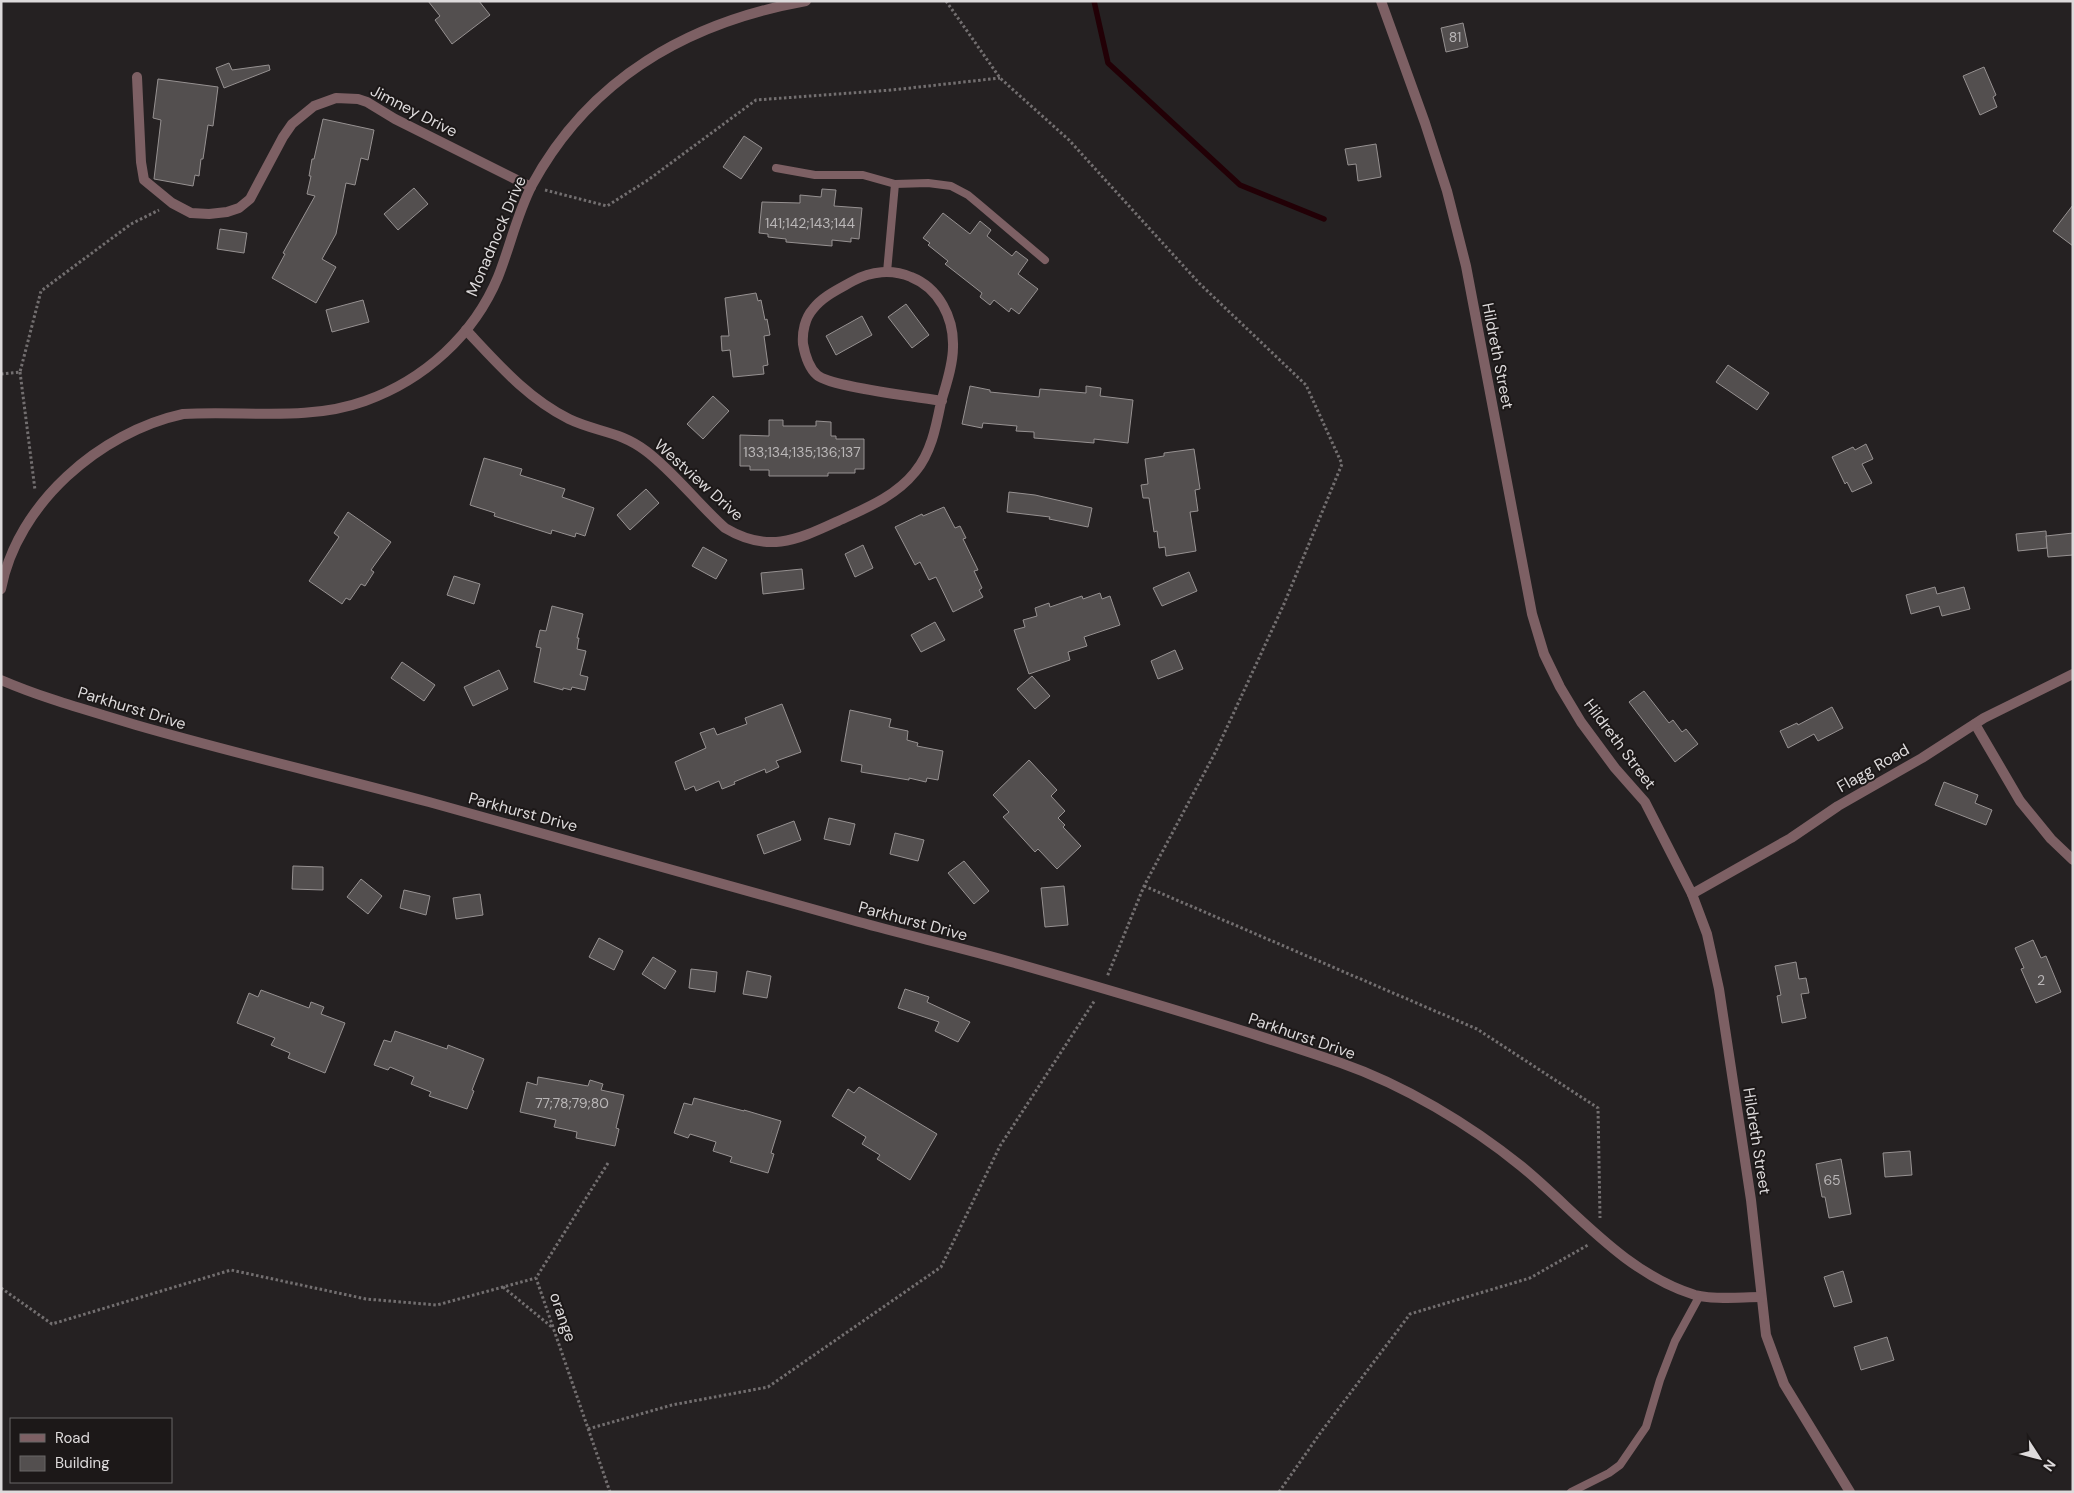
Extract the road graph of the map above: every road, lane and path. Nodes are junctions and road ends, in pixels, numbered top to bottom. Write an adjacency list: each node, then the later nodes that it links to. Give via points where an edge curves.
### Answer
1 (806, 1): 8 (street, Monadnock Drive, via 711,27 646,61 607,91 578,120 552,152)
2 (946, 1): 5 (path)
3 (1381, 1): 23 (street, Hildreth Street, via 1426,123 1466,266 1532,614 1544,654 1581,722 1645,802)
4 (137, 78): 9 (street, Jimney Drive, via 144,180)
5 (1000, 78): 8 (path, via 756,100 648,180 607,206); 22 (path, via 1069,140 1199,284 1306,385 1342,464 1284,604 1216,751)
6 (776, 168): 7 (lane, via 815,175 863,175)
7 (895, 184): 10 (lane, via 951,186 980,205); 11 (lane)
8 (531, 187): 9 (street, Jimney Drive, via 367,102 336,98 314,106 292,124 254,193 239,208 209,214 191,213); 12 (street, Monadnock Drive, via 497,278)
9 (172, 203): 13 (path, via 131,224 41,291)
10 (1045, 260)
11 (886, 272): 15 (street, Westview Drive, via 906,275 924,284 938,297 948,314 954,347); 15 (street, Westview Drive, via 858,279 825,297 812,309 803,332 804,350 810,365 815,374 835,383)
12 (466, 330): 15 (street, Westview Drive, via 509,377 545,407 636,444 656,459 725,528 762,542 781,542 805,536 869,507 903,485 926,454); 16 (street, Monadnock Drive, via 428,368 364,402 311,412 183,414 144,426 77,468)
13 (20, 372): 14 (path); 16 (path)
14 (1, 374)
15 (942, 401)
16 (37, 510): 17 (street, Monadnock Drive, via 10,557)
17 (1, 589)
18 (2073, 674): 20 (street, Flagg Road)
19 (1, 680): 24 (street, Parkhurst Drive, via 72,706 212,747 557,837)
20 (1975, 724): 21 (street, via 2020,801); 23 (street, Flagg Road, via 1775,848)
21 (2073, 860)
22 (1144, 886): 24 (path); 26 (path, via 1477,1029 1598,1108)
23 (1692, 894): 31 (street, Hildreth Street, via 1707,934 1719,989 1751,1200)
24 (1102, 989): 26 (street, Parkhurst Drive, via 1347,1065 1416,1097 1454,1118 1517,1163); 33 (path, via 1000,1146 941,1267 768,1387 672,1405)
25 (608, 1163): 27 (path, orange)
26 (1600, 1238): 30 (street, Parkhurst Drive, via 1630,1262); 35 (path, via 1530,1278 1410,1314)
27 (536, 1278): 28 (path); 32 (path, orange)
28 (503, 1286): 29 (path, via 437,1305 366,1299 231,1270 52,1324); 32 (path)
29 (1, 1288)
30 (1699, 1297): 31 (street, Parkhurst Drive); 36 (lane, via 1675,1341 1646,1427 1620,1465)
31 (1761, 1297): 37 (street, Hildreth Street, via 1766,1335 1784,1384)
32 (554, 1328): 33 (path, orange)
33 (588, 1429): 34 (path, orange)
34 (610, 1492)
35 (1279, 1492)
36 (1571, 1492)
37 (1850, 1492)

